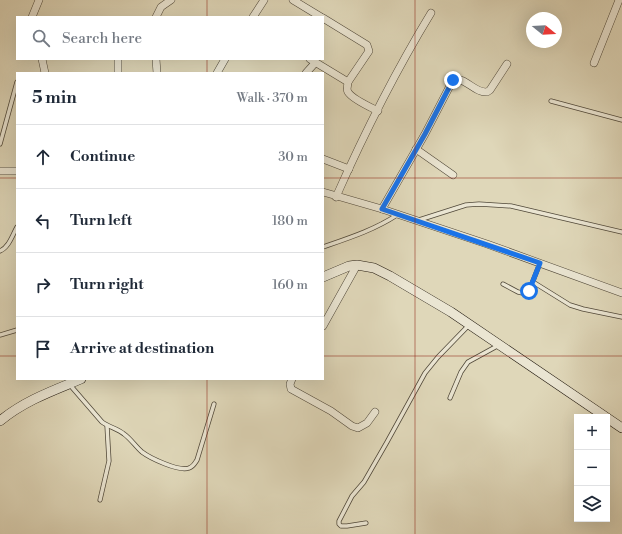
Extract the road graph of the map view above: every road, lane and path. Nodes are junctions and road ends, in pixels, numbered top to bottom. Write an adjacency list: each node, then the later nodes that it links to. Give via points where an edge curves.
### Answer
1 (39, 0): 7 (street)
2 (171, 0): 8 (street, via 161,7)
3 (264, 0): 9 (street)
4 (293, 0): 10 (street)
5 (619, 0): 17 (street)
6 (431, 13): 27 (street)
7 (32, 16)
8 (156, 16)
9 (254, 16)
10 (319, 16)
11 (324, 19): 24 (street, via 367,45 367,54)
12 (42, 60): 19 (street)
13 (118, 60): 20 (street)
14 (156, 60): 21 (street)
15 (224, 60): 22 (street)
16 (312, 61): 23 (street); 24 (street)
17 (594, 63)
18 (507, 64): 30 (street, via 487,92 460,80 453,80)
19 (45, 72)
20 (118, 72)
21 (157, 72)
22 (217, 72)
23 (306, 72)
24 (348, 82): 27 (street, via 348,92 352,96)
25 (16, 86): 29 (lane)
26 (551, 101): 28 (lane)
27 (378, 111): 32 (street)
28 (622, 120)
29 (0, 144)
30 (416, 149): 35 (street); 38 (street)
31 (324, 159): 32 (street)
32 (348, 169): 37 (street)
33 (0, 171): 34 (street)
34 (16, 171)
35 (453, 175)
36 (324, 192): 37 (street)
37 (336, 197): 38 (street)
38 (382, 209): 39 (street)
39 (397, 214): 40 (street); 43 (lane, via 373,229)
40 (416, 220): 42 (lane, via 466,205 492,205 524,209); 45 (street)
41 (16, 229): 44 (lane, via 8,244)
42 (622, 232)
43 (324, 247)
44 (0, 251)
45 (540, 263): 48 (lane); 50 (street)
46 (357, 265): 47 (street); 52 (street); 53 (street, via 374,268 390,276)
47 (324, 277)
48 (533, 282): 49 (lane, via 526,294); 51 (lane, via 570,305)
49 (502, 284)
50 (622, 293)
51 (622, 317)
52 (324, 324)
53 (470, 325): 56 (street); 67 (lane, via 425,373 364,482 352,496 339,521 339,524 344,526)
54 (16, 330): 55 (lane)
55 (0, 335)
56 (500, 344): 60 (lane, via 468,362); 65 (street)
57 (79, 380): 59 (street)
58 (292, 380): 62 (street, via 291,389 352,426 362,426)
59 (70, 384): 63 (street, via 33,399); 64 (lane)
60 (450, 398)
61 (214, 404): 64 (lane, via 197,460 188,469 150,457 125,435)
62 (375, 412)
63 (0, 421)
64 (107, 426): 66 (lane, via 109,461)
65 (622, 428)
66 (100, 500)
67 (366, 523)

